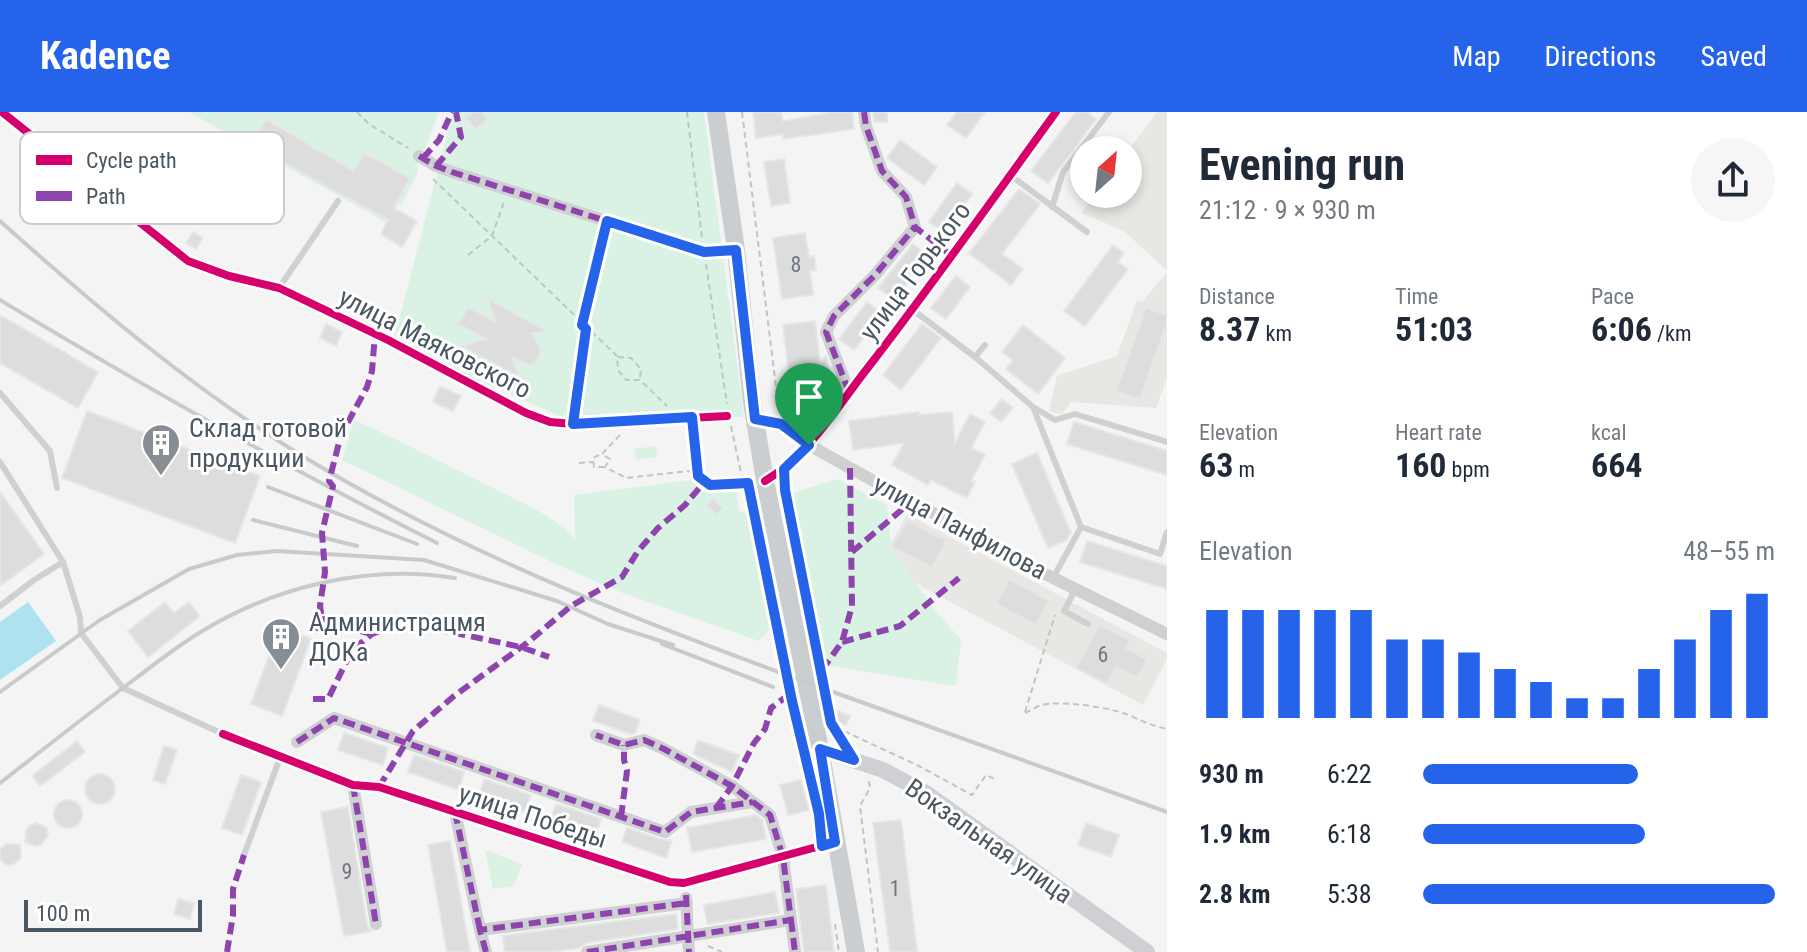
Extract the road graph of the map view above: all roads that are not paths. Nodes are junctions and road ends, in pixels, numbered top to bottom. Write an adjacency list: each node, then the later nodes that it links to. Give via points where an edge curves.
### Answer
1 (2, 112): 6 (street, улица Маяковского)
2 (716, 112): 13 (main road)
3 (864, 112): 18 (street, via 882,171 906,197 915,227 834,316 826,332)
4 (1056, 112): 8 (street, улица Горького)
5 (1108, 113): 10 (lane, via 1063,172)
6 (27, 132)
7 (419, 156): 13 (street, via 436,166 704,252)
8 (1010, 175): 10 (lane); 15 (street, улица Горького)
9 (338, 201): 14 (lane)
10 (1052, 207): 12 (lane)
11 (142, 224): 14 (street, улица Маяковского, via 188,261)
12 (1087, 232)
13 (736, 250): 22 (main road)
14 (279, 288): 21 (street, улица Маяковского, via 550,422 686,418)
15 (913, 310): 17 (lane); 18 (street, улица Горького)
16 (985, 345): 17 (lane)
17 (975, 357): 20 (lane)
18 (849, 392): 24 (street, улица Горького)
19 (0, 393): 27 (lane, via 50,451)
20 (1033, 407): 23 (lane, via 1055,420 1075,414); 28 (lane)
21 (728, 411)
22 (755, 419): 24 (street, улица Панфилова, via 781,424); 26 (main road)
23 (1167, 442)
24 (809, 445): 26 (street, улица Горького); 31 (street, улица Панфилова)
25 (0, 462): 30 (lane)
26 (765, 481): 39 (main road, via 805,682)
27 (57, 488)
28 (1081, 527): 29 (lane, via 1160,554); 31 (lane)
29 (1167, 532)
30 (63, 562): 33 (lane); 36 (lane, via 81,633 123,688)
31 (1053, 578): 32 (street, улица Панфилова)
32 (1075, 590): 34 (lane, via 1064,611); 35 (street, улица Панфилова)
33 (0, 606)
34 (1088, 624)
35 (1167, 634)
36 (223, 734): 40 (street, улица Победы)
37 (596, 735): 42 (street, via 624,745 644,740)
38 (297, 742): 44 (street, via 334,718 665,832 691,812)
39 (811, 746): 46 (main road); 60 (main road, Вокзальная улица, via 883,770 926,793)
40 (281, 755): 41 (street, улица Победы); 47 (lane)
41 (353, 785): 45 (street, улица Победы, via 379,787); 52 (street)
42 (732, 786): 43 (street); 44 (street)
43 (753, 802): 44 (street); 48 (street, via 770,815)
44 (716, 808)
45 (455, 812): 49 (street, улица Победы); 53 (street)
46 (835, 842): 48 (street, улица Победы); 59 (main road)
47 (244, 855)
48 (783, 857): 49 (street, улица Победы); 51 (street)
49 (684, 883): 50 (street)
50 (687, 903): 53 (street); 54 (street)
51 (791, 920): 54 (street); 58 (street)
52 (376, 924)
53 (480, 930): 55 (street)
54 (689, 938): 56 (street); 57 (street)
55 (486, 952)
56 (587, 952)
57 (689, 952)
58 (795, 952)
59 (856, 952)
60 (1147, 952)

